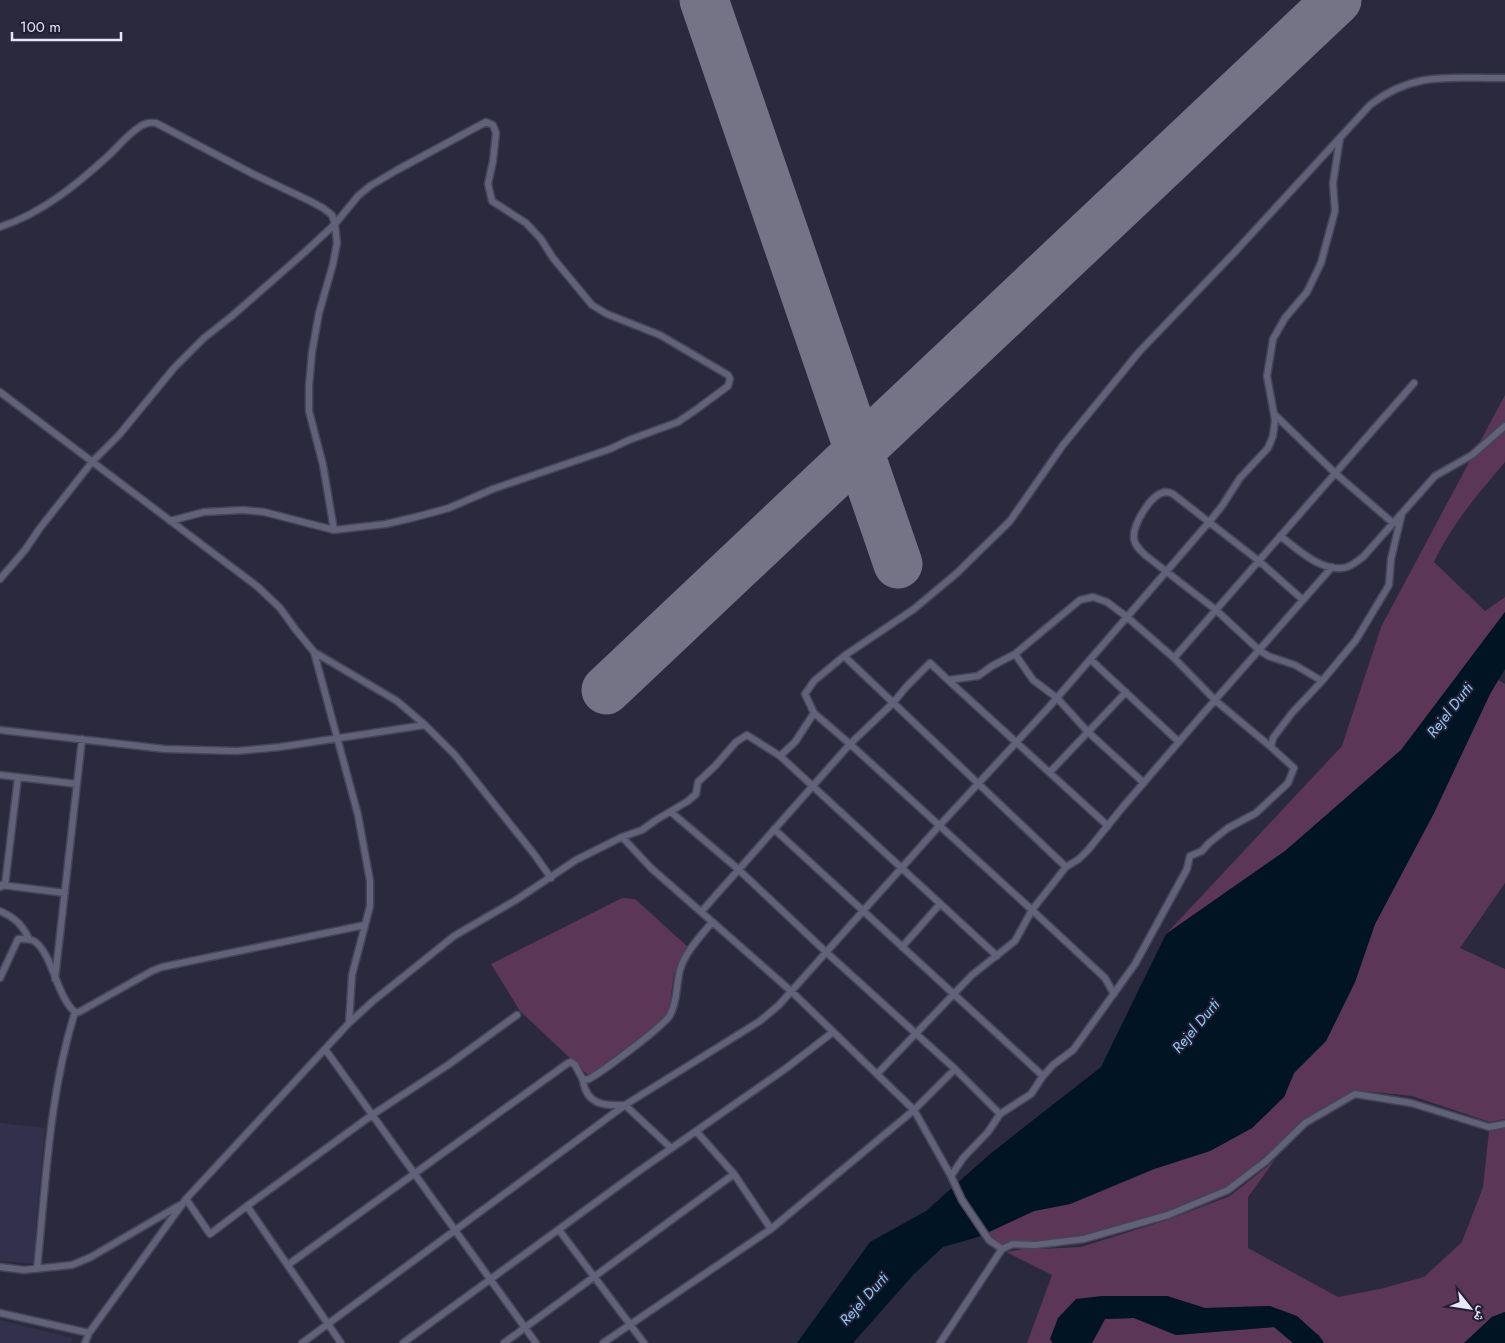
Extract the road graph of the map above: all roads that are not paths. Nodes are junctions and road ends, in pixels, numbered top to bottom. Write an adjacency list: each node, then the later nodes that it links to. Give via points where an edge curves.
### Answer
1 (1505, 78): 2 (street, via 1419,80 1399,86 1370,104)
2 (1340, 137): 7 (street, via 1333,183 1335,211 1321,263 1307,292 1285,318 1273,339 1267,376); 27 (street, via 1140,352 1063,445 1010,521 957,573 914,609)
3 (335, 224): 4 (street, via 332,215 323,208 149,122 137,128 60,196 31,214); 9 (street, via 198,344); 15 (street, via 337,242 319,313 309,386 309,411 323,464); 15 (street, via 370,186 486,122 493,125 496,133 488,184 492,201 526,223 592,305 660,335 728,375 730,382 678,422 610,449 493,489 449,508 386,524)
4 (0, 227)
5 (1414, 383): 10 (street)
6 (0, 392): 9 (street)
7 (1273, 414): 10 (street); 13 (street, via 1271,443 1240,478)
8 (1505, 426): 11 (street, via 1472,455 1435,476)
9 (92, 462): 12 (street); 20 (street)
10 (1335, 473): 14 (street); 16 (street)
11 (1402, 513): 14 (street); 31 (street, via 1391,559 1389,585 1356,640)
12 (170, 521): 15 (street, via 204,512 244,510); 25 (street, via 270,598)
13 (1210, 521): 17 (street); 19 (street); 19 (street, via 1173,494 1165,492 1156,496 1140,517 1134,539 1137,547)
14 (1393, 523): 18 (street, via 1351,566)
15 (334, 530)
16 (1280, 536): 17 (street); 18 (street, via 1313,561)
17 (1259, 562): 21 (street); 22 (street)
18 (1332, 567): 21 (street)
19 (1167, 572): 22 (street); 23 (street)
20 (0, 579)
21 (1303, 600): 24 (street)
22 (1216, 610): 24 (street); 28 (street)
23 (1127, 617): 26 (street, via 1107,602 1093,597 1080,600); 28 (street); 29 (street)
24 (1259, 650): 31 (street); 34 (street)
25 (314, 652): 37 (street, via 397,702); 40 (street)
26 (1015, 654): 30 (street, via 978,676); 33 (street, via 1032,680)
27 (844, 656): 35 (street); 36 (street, via 814,682 806,694)
28 (1174, 658): 34 (street)
29 (1091, 660): 32 (street); 33 (street)
30 (948, 680): 35 (street, via 930,663); 42 (street)
31 (1322, 681): 45 (street, via 1292,713 1273,738)
32 (1126, 692): 39 (street); 43 (street)
33 (1057, 698): 39 (street); 42 (street)
34 (1216, 701): 43 (street); 45 (street)
35 (893, 703): 44 (street); 52 (street)
36 (814, 713): 44 (street); 46 (street, via 795,742)
37 (424, 725): 40 (street); 62 (street, via 456,755)
38 (0, 730): 41 (street)
39 (1088, 732): 47 (street); 50 (street)
40 (338, 738): 41 (street, via 236,751 165,749); 71 (street, via 358,815 370,881 370,906)
41 (82, 739): 51 (street)
42 (1017, 742): 47 (street); 52 (street)
43 (1179, 742): 50 (street)
44 (850, 744): 53 (street); 55 (street)
45 (1271, 747): 80 (street, via 1294,768 1288,783 1256,813 1228,828 1202,851 1190,856 1188,869 1167,908)
46 (780, 756): 53 (street); 54 (street, via 747,735 736,742 698,782 696,794)
47 (1050, 772): 56 (street)
48 (0, 775): 49 (street)
49 (18, 777): 51 (street); 63 (street)
50 (1144, 783): 56 (street)
51 (77, 784): 64 (street)
52 (978, 784): 55 (street); 59 (street)
53 (812, 787): 57 (street); 60 (street)
54 (671, 812): 58 (street, via 642,830); 61 (street)
55 (939, 826): 60 (street); 66 (street)
56 (1108, 826): 59 (street, via 1080,859)
57 (774, 829): 61 (street); 68 (street)
58 (622, 837): 62 (street, via 576,860); 69 (street, via 651,868)
59 (1066, 867): 66 (street)
60 (902, 868): 65 (street); 68 (street)
61 (738, 869): 69 (street); 74 (street)
62 (551, 878): 83 (street, via 454,936)
63 (2, 885): 64 (street)
64 (64, 893): 77 (street)
65 (940, 904): 73 (street); 75 (street)
66 (1032, 910): 75 (street, via 1015,941); 80 (street, via 1105,978)
67 (0, 911): 72 (street, via 23,926)
68 (862, 911): 73 (street); 74 (street)
69 (701, 912): 70 (street)
70 (712, 922): 78 (street); 90 (street, via 680,968 674,1005 667,1020 594,1077)
71 (365, 925): 81 (street, via 162,967); 83 (street, via 352,975)
72 (29, 939): 76 (street, via 18,939); 77 (street, via 45,956)
73 (902, 947): 79 (street)
74 (826, 952): 78 (street); 85 (street)
75 (997, 956): 79 (street)
76 (0, 978)
77 (55, 979): 81 (street)
78 (791, 992): 84 (street); 91 (street, via 760,1021)
79 (954, 994): 85 (street); 89 (street)
80 (1114, 994): 89 (street, via 1076,1047)
81 (75, 1012): 109 (street, via 65,1044 51,1134)
82 (517, 1015): 93 (street)
83 (349, 1023): 86 (street)
84 (833, 1032): 88 (street); 96 (street)
85 (916, 1034): 87 (street); 88 (street)
86 (325, 1049): 93 (street); 101 (street)
87 (955, 1069): 92 (street); 94 (street)
88 (877, 1074): 92 (street)
89 (1043, 1076): 94 (street, via 1031,1094)
90 (583, 1080): 91 (street, via 584,1088 592,1099 605,1105); 98 (street, via 575,1065 568,1063)
91 (625, 1105): 97 (street); 104 (street)
92 (914, 1110): 100 (street); 103 (street)
93 (372, 1114): 98 (street); 102 (street)
94 (1000, 1114): 100 (street)
95 (1505, 1124): 106 (street, via 1489,1127 1411,1103 1355,1094 1304,1123 1266,1161 1228,1190 1168,1215 1084,1239 1035,1245 1013,1244)
96 (696, 1131): 97 (street); 99 (street)
97 (671, 1148): 105 (street)
98 (415, 1174): 104 (street); 107 (street)
99 (734, 1174): 103 (street); 110 (street)
100 (951, 1176): 106 (street, via 988,1240)
101 (185, 1201): 102 (street, via 210,1234); 109 (street, via 72,1265); 116 (street)
102 (247, 1206): 107 (street)
103 (771, 1229): 114 (street)
104 (455, 1230): 111 (street); 113 (street)
105 (560, 1230): 110 (street); 111 (street)
106 (1002, 1250): 125 (street)
107 (289, 1264): 113 (street)
108 (0, 1267): 109 (street)
109 (37, 1269)
110 (595, 1277): 114 (street); 115 (street)
111 (491, 1280): 115 (street); 120 (street)
112 (0, 1313): 116 (street)
113 (327, 1323): 118 (street); 119 (street)
114 (630, 1324): 123 (street); 124 (street)
115 (525, 1328): 121 (street); 122 (street)
116 (89, 1333): 117 (street)
117 (85, 1343)
118 (302, 1343)
119 (341, 1343)
120 (403, 1343)
121 (504, 1343)
122 (536, 1343)
123 (603, 1343)
124 (644, 1343)
125 (940, 1343)

